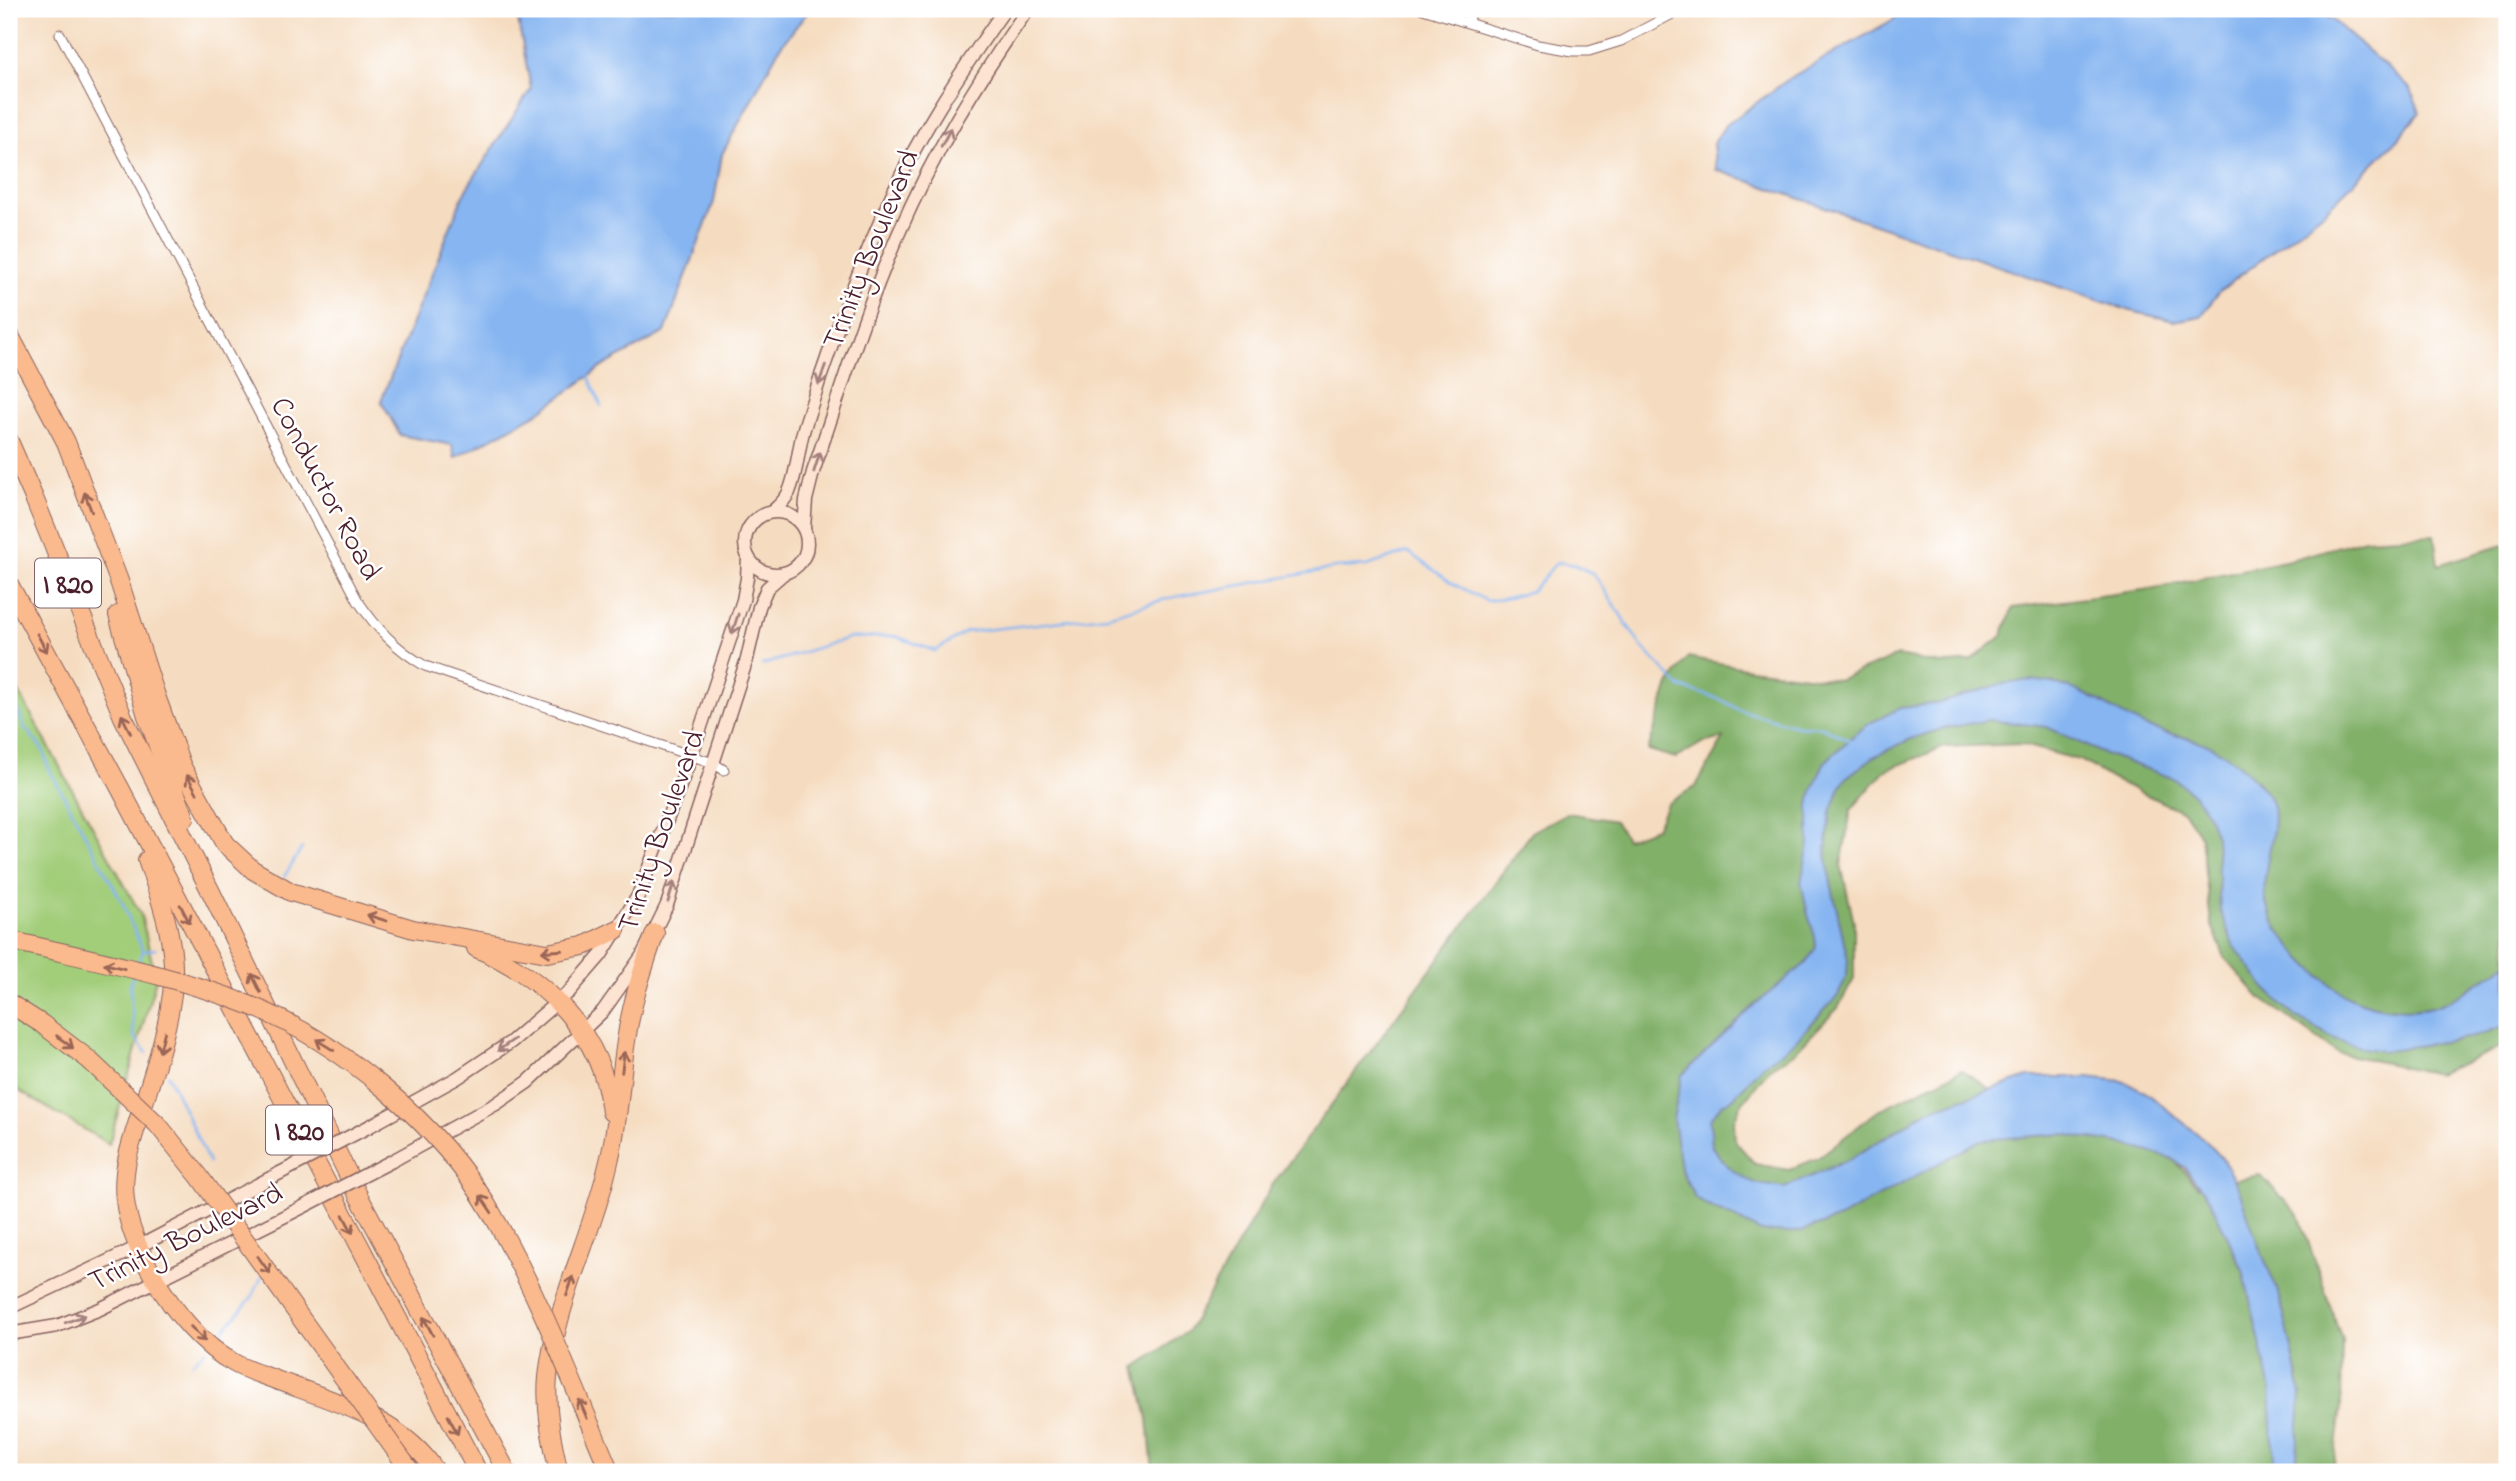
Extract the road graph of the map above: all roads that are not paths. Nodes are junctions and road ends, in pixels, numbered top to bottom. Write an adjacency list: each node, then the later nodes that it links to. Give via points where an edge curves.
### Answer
1 (1005, 9): 10 (main road, Trinity Boulevard, one-way to 10, via 946,95 884,212 804,426 790,489)
2 (1028, 9): 11 (main road, Trinity Boulevard, one-way to 2, via 813,472 897,237 963,104)
3 (1423, 9): 6 (street)
4 (1473, 9): 6 (street)
5 (1682, 9): 6 (street, via 1621,41 1589,51 1547,47)
6 (1467, 22)
7 (60, 34): 16 (street, Conductor Road, via 373,623 403,653 425,666)
8 (13, 342): 12 (highway, one-way to 8, via 66,442)
9 (9, 441): 19 (highway, I 820, one-way to 9, via 123,717)
10 (772, 512): 11 (main road, via 790,515); 13 (main road, Trinity Boulevard, via 755,519 747,530 744,544)
11 (804, 528): 14 (main road, Trinity Boulevard, via 804,556 796,567)
12 (102, 539): 19 (highway, via 135,677); 22 (highway, one-way to 12, via 291,892 253,870 225,844 182,767)
13 (748, 557): 14 (main road, via 763,572); 16 (main road, Trinity Boulevard, one-way to 16, via 743,600)
14 (783, 573): 17 (main road, Trinity Boulevard, via 762,597)
15 (9, 584): 18 (highway, I 820, one-way to 18)
16 (691, 757): 17 (street, Conductor Road); 20 (main road, Trinity Boulevard, via 638,896)
17 (718, 767): 21 (main road, Trinity Boulevard, one-way to 17)
18 (120, 788): 28 (highway, one-way to 28, via 158,889 173,964 169,1014 128,1154 125,1202); 34 (highway, I 820, one-way to 34)
19 (212, 894): 35 (highway, I 820, one-way to 19, via 358,1195)
20 (616, 930): 22 (highway, one-way to 22, via 584,946 547,953); 24 (main road, Trinity Boulevard, via 601,955)
21 (655, 933): 26 (main road, Trinity Boulevard, via 603,1011); 27 (highway, one-way to 21, via 626,1039 636,989)
22 (444, 934): 24 (highway, via 495,956)
23 (9, 940): 37 (highway, one-way to 23, bridge, via 541,1311 491,1211 426,1128 383,1087 295,1027 251,1006 205,989)
24 (559, 1001): 26 (highway); 28 (main road, Trinity Boulevard, one-way to 28, bridge, via 503,1048 457,1078)
25 (9, 1003): 32 (highway, one-way to 32, bridge, via 88,1059 158,1125 224,1209)
26 (583, 1031): 27 (highway, via 601,1066 610,1099); 29 (main road, Trinity Boulevard, bridge, via 528,1083 496,1104)
27 (611, 1154): 36 (highway, one-way to 27, via 552,1442 548,1377 558,1322)
28 (138, 1247): 29 (highway); 30 (main road, Trinity Boulevard)
29 (156, 1280): 31 (main road, Trinity Boulevard, one-way to 29, via 57,1326); 33 (highway, one-way to 33, via 182,1317 233,1363 390,1428)
30 (9, 1308)
31 (9, 1334)
32 (411, 1472)
33 (436, 1472)
34 (478, 1472)
35 (507, 1472)
36 (559, 1472)
37 (610, 1472)

